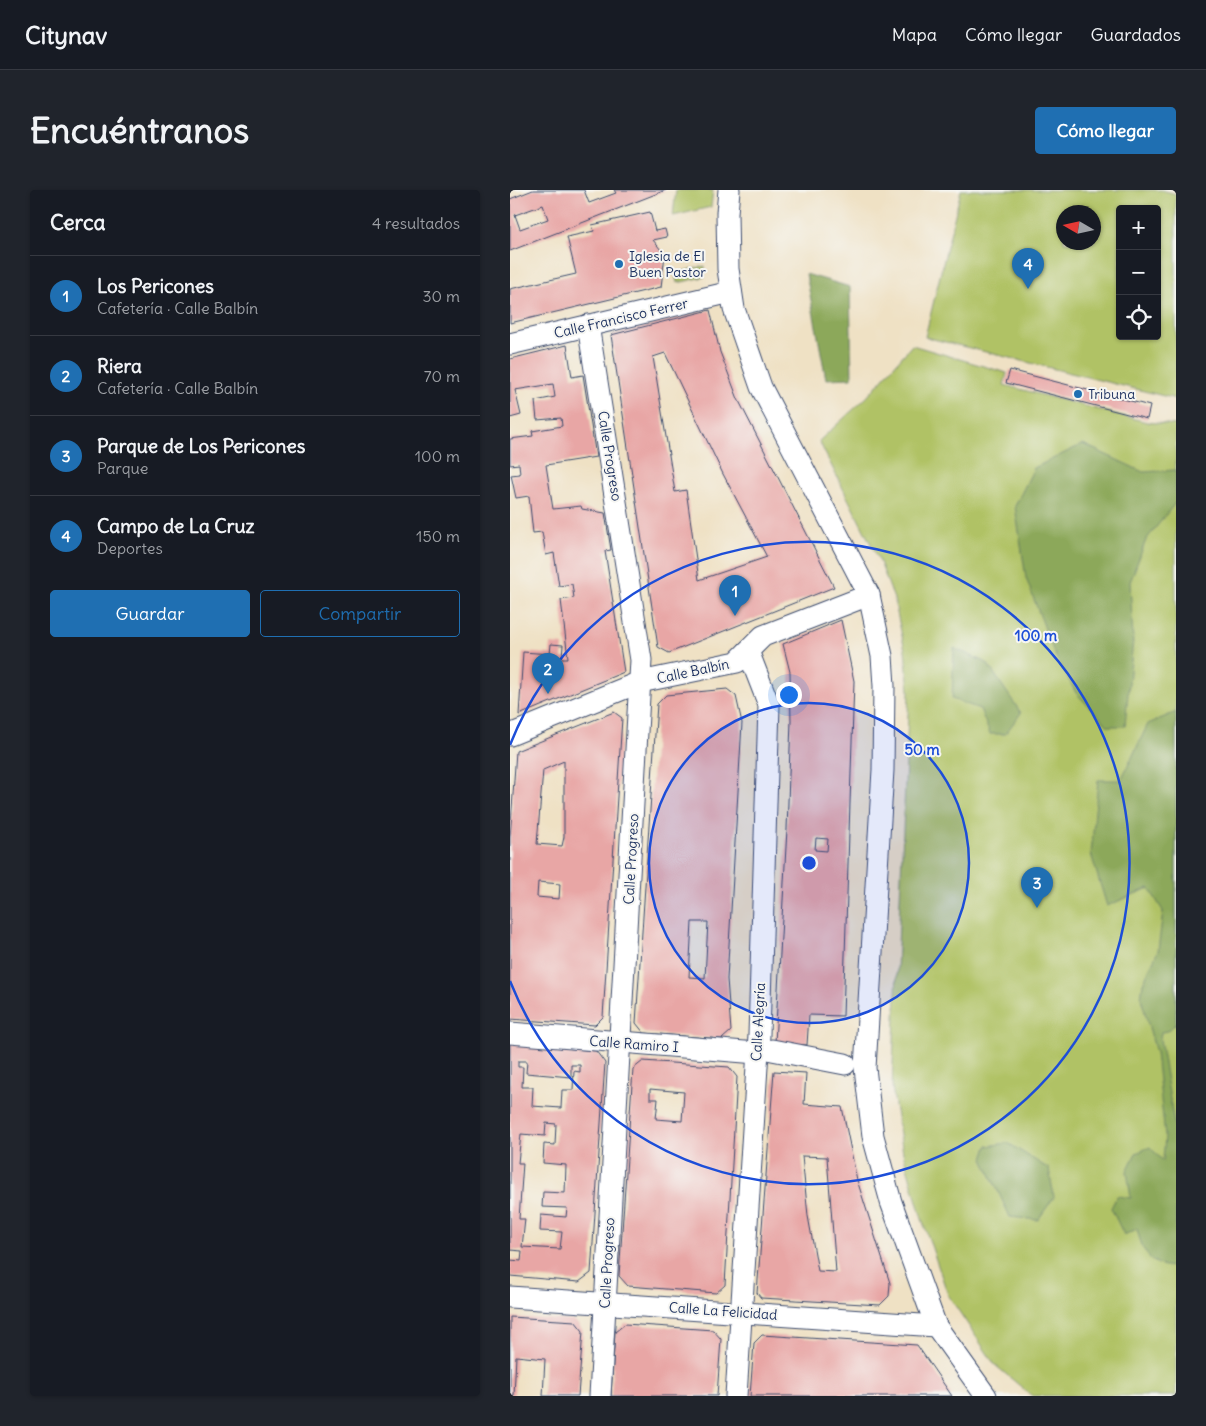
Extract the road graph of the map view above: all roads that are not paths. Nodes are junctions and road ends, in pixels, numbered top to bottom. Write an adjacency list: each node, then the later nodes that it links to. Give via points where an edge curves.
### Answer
1 (729, 190): 2 (street, via 728,269)
2 (731, 292): 3 (street, Calle Francisco Ferrer); 5 (street, via 761,387)
3 (588, 325): 4 (street, Calle Francisco Ferrer); 7 (street, Calle Progreso, via 641,660)
4 (510, 344)
5 (869, 595): 6 (street, Calle Balbín, via 763,636); 16 (street, via 882,656 884,686 883,770 865,1068 873,1136 888,1192)
6 (748, 651): 7 (street, Calle Balbín, via 737,662); 11 (street, Calle Alegría, via 769,705)
7 (640, 682): 8 (street, Calle Balbín); 10 (street, Calle Progreso)
8 (510, 735)
9 (510, 1033): 10 (street, Calle Ramiro I)
10 (620, 1043): 11 (street, Calle Ramiro I); 14 (street, Calle Progreso)
11 (765, 1052): 12 (street, Calle Ramiro I); 15 (street, Calle Alegría)
12 (845, 1064)
13 (510, 1297): 14 (street, Calle La Felicidad)
14 (605, 1303): 15 (street, Calle La Felicidad); 17 (street, Calle Progreso)
15 (741, 1313): 16 (street, Calle La Felicidad); 18 (street, Calle Alegría)
16 (936, 1326): 19 (street)
17 (600, 1396)
18 (736, 1396)
19 (986, 1396)

